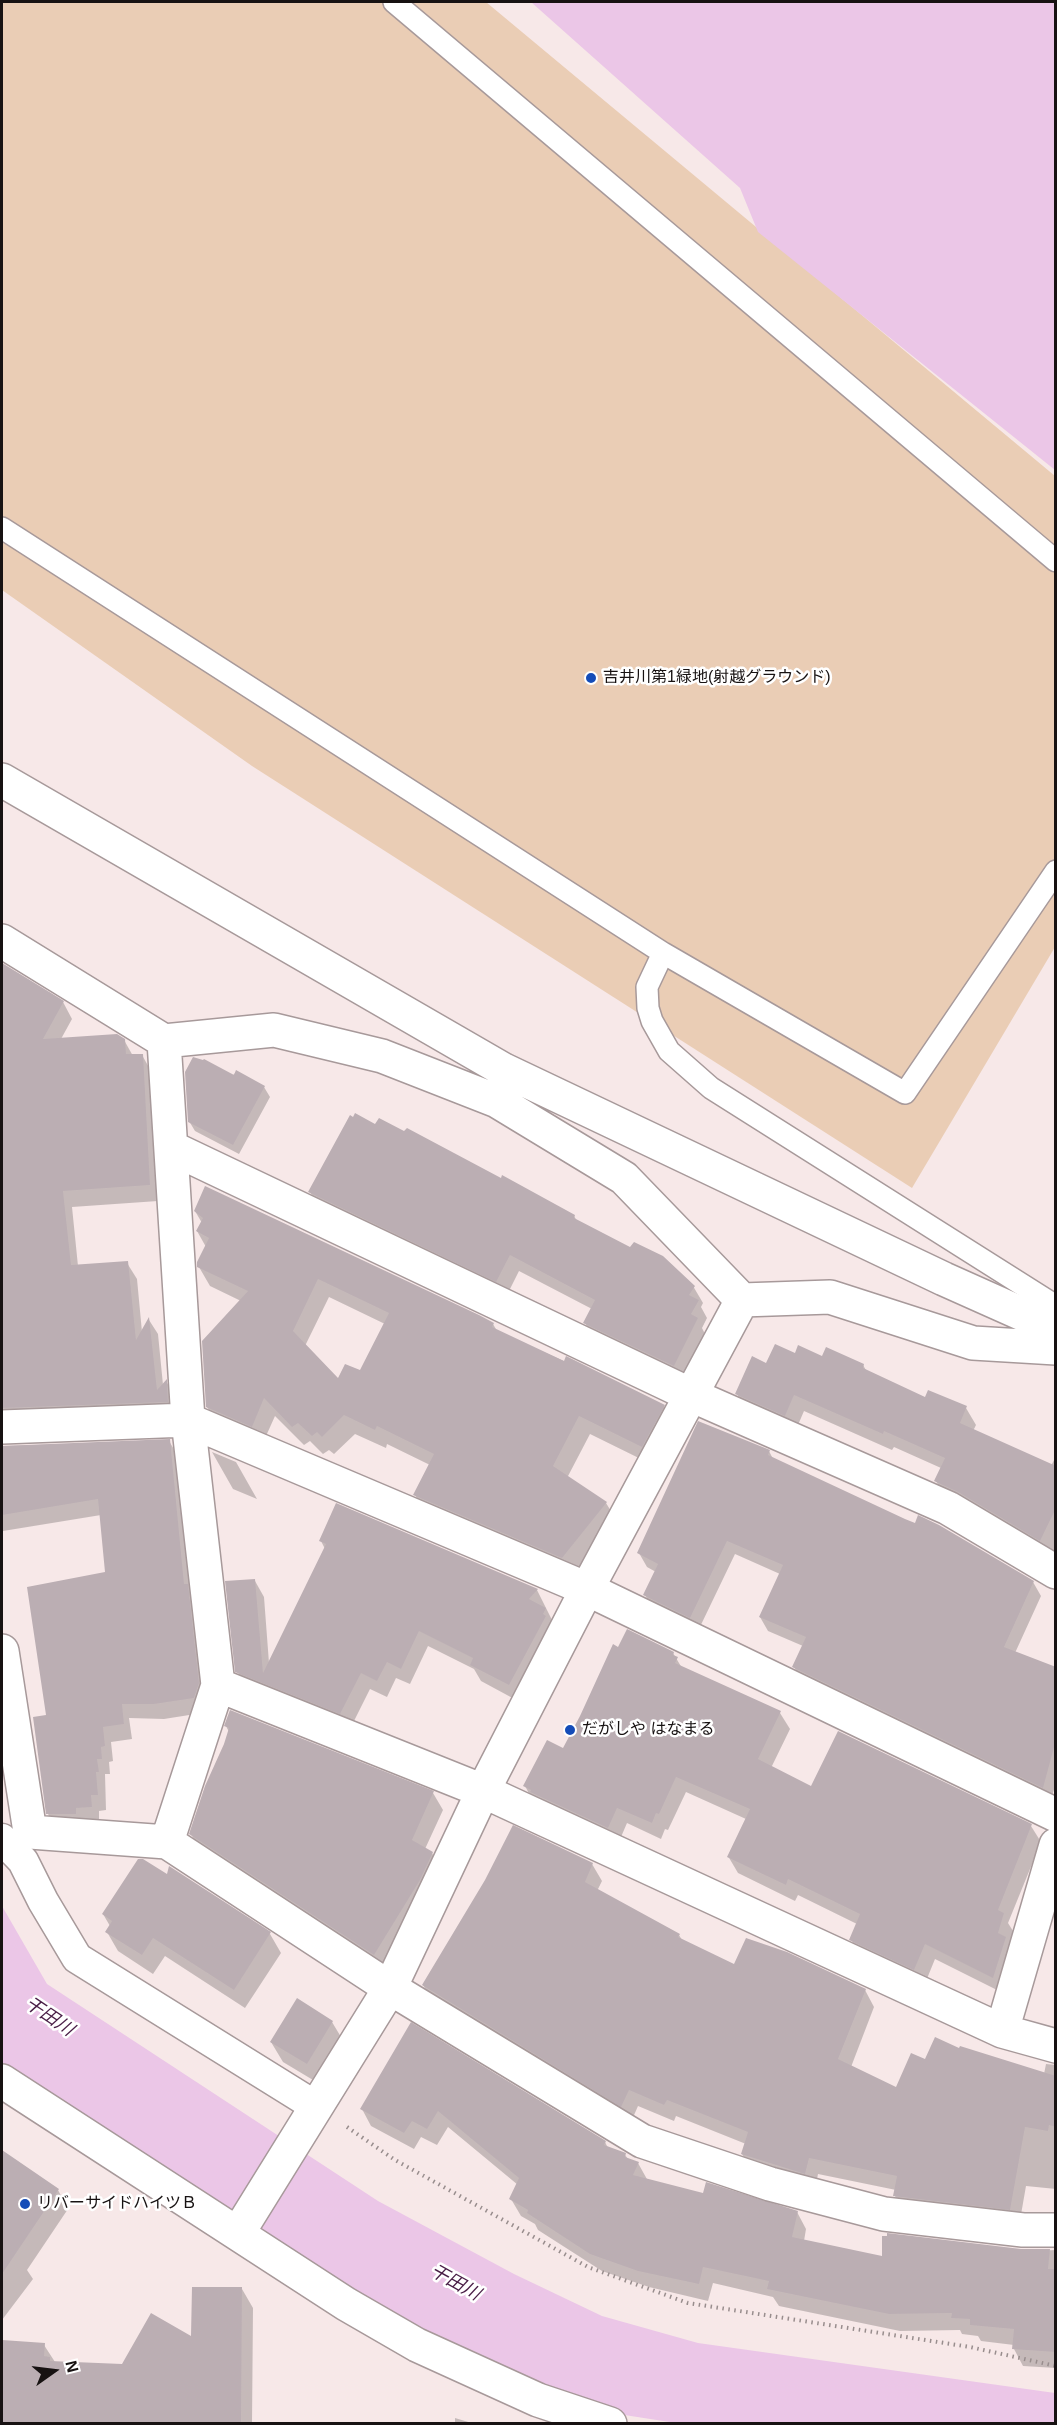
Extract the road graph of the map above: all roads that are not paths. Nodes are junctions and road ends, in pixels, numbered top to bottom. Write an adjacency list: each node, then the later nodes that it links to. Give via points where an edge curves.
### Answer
1 (394, 2): 3 (lane)
2 (2, 528): 7 (lane)
3 (1056, 561)
4 (2, 780): 12 (street, via 504,1070)
5 (1056, 871): 7 (lane, via 905,1093)
6 (2, 941): 8 (street)
7 (663, 952): 11 (lane, via 647,987 647,997 652,1021 669,1051 711,1088)
8 (164, 1041): 9 (street); 10 (street, via 274,1030 382,1056 496,1101 624,1178)
9 (172, 1148): 14 (street); 15 (street)
10 (742, 1300): 13 (street, via 830,1297 973,1343); 14 (street)
11 (1056, 1306)
12 (1056, 1329)
13 (1056, 1348)
14 (691, 1395): 17 (street, via 948,1508); 18 (street)
15 (188, 1420): 16 (street); 18 (street); 20 (street)
16 (2, 1426)
17 (1056, 1572)
18 (587, 1589): 21 (street); 22 (street)
19 (2, 1651): 24 (street, via 30,1832)
20 (218, 1685): 21 (street); 24 (street)
21 (483, 1791): 26 (street); 27 (street)
22 (1056, 1815)
23 (2, 1839): 30 (street, via 23,1861 77,1958)
24 (167, 1842): 26 (street)
25 (1056, 1845): 27 (street)
26 (390, 1988): 30 (street); 32 (street, via 642,2141 771,2184 884,2214 1023,2230)
27 (1002, 2031): 28 (street)
28 (1056, 2046)
29 (2, 2081): 31 (street)
30 (310, 2114): 31 (street)
31 (242, 2225): 33 (street, via 346,2304 417,2345 538,2400)
32 (1056, 2230)
33 (610, 2424)

